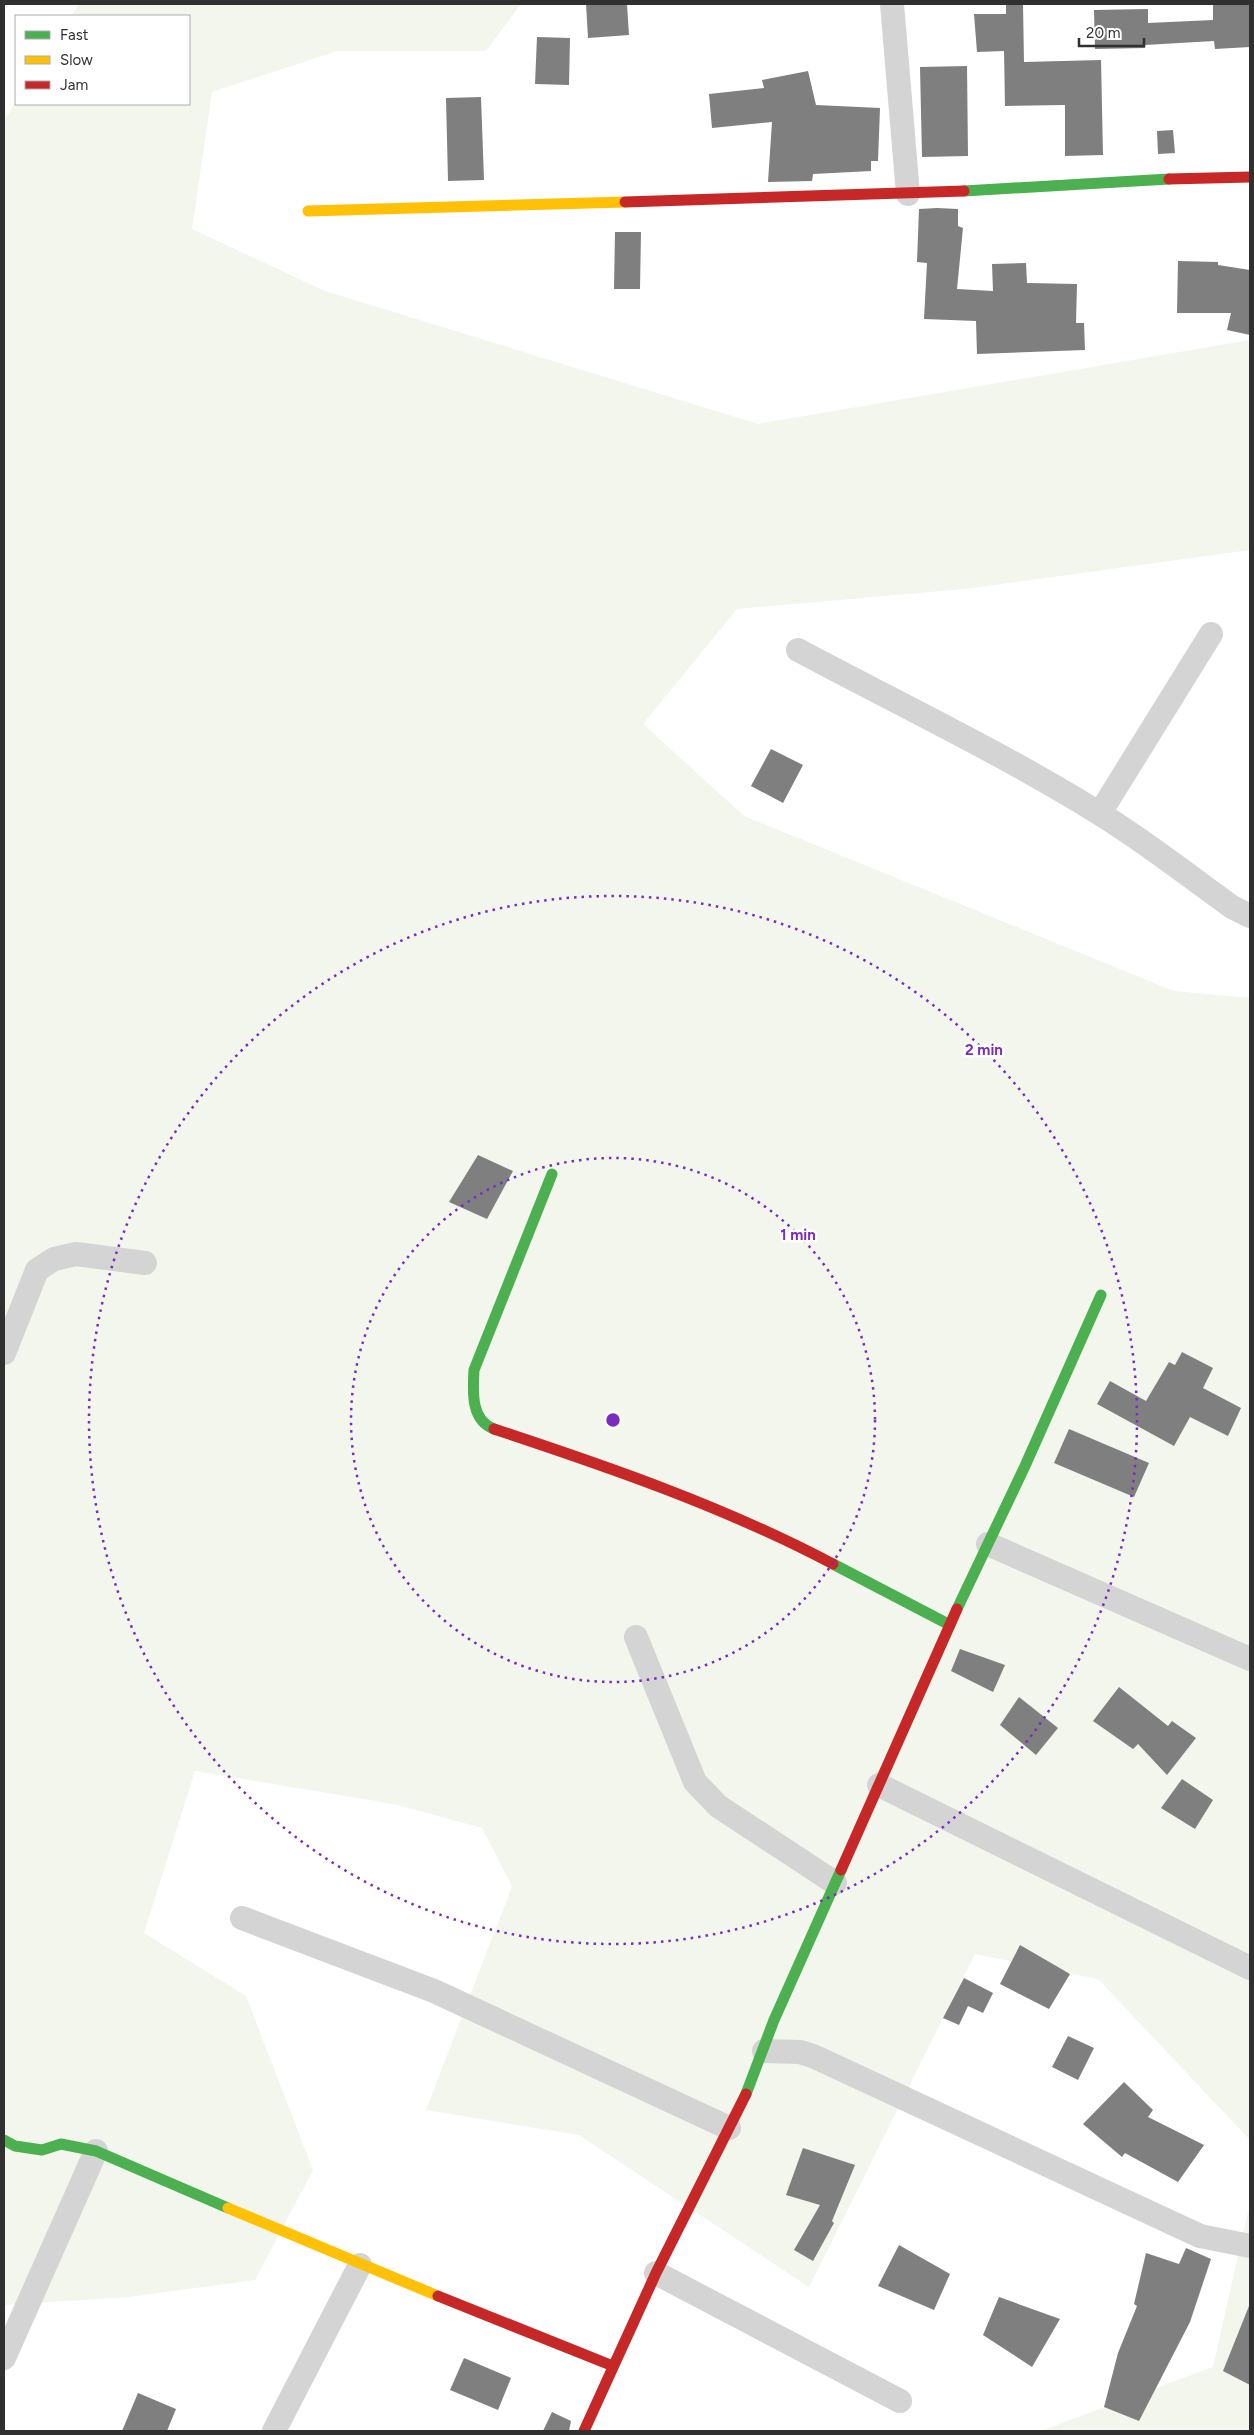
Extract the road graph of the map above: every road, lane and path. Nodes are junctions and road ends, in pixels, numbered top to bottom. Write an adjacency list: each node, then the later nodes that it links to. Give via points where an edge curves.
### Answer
1 (892, 4): 3 (street)
2 (1250, 177): 3 (street)
3 (908, 194): 4 (street)
4 (308, 210)
5 (1211, 634): 7 (street)
6 (798, 650): 7 (street)
7 (1100, 813): 8 (street, via 1232,907)
8 (1250, 916)
9 (552, 1174): 14 (street, via 474,1370 473,1397 477,1413 490,1428 594,1462 778,1535)
10 (145, 1263): 12 (street, via 76,1254 54,1259 37,1270)
11 (1101, 1295): 13 (street)
12 (4, 1353)
13 (988, 1544): 14 (street); 16 (street)
14 (950, 1625): 17 (street)
15 (636, 1637): 18 (street, via 695,1782 718,1806)
16 (1250, 1660)
17 (879, 1785): 18 (street); 20 (street)
18 (835, 1883): 21 (street, via 774,2020)
19 (242, 1918): 22 (street, via 434,1990)
20 (1250, 1968)
21 (764, 2051): 22 (street); 25 (street, via 800,2052 813,2056 1200,2236)
22 (729, 2128): 27 (street)
23 (4, 2140): 24 (street, via 15,2146 42,2150 60,2144)
24 (96, 2151): 26 (street); 28 (street)
25 (1250, 2246)
26 (360, 2265): 29 (street); 31 (street)
27 (656, 2273): 29 (street); 30 (street)
28 (4, 2358)
29 (613, 2366): 32 (street)
30 (900, 2402)
31 (274, 2431)
32 (584, 2431)

